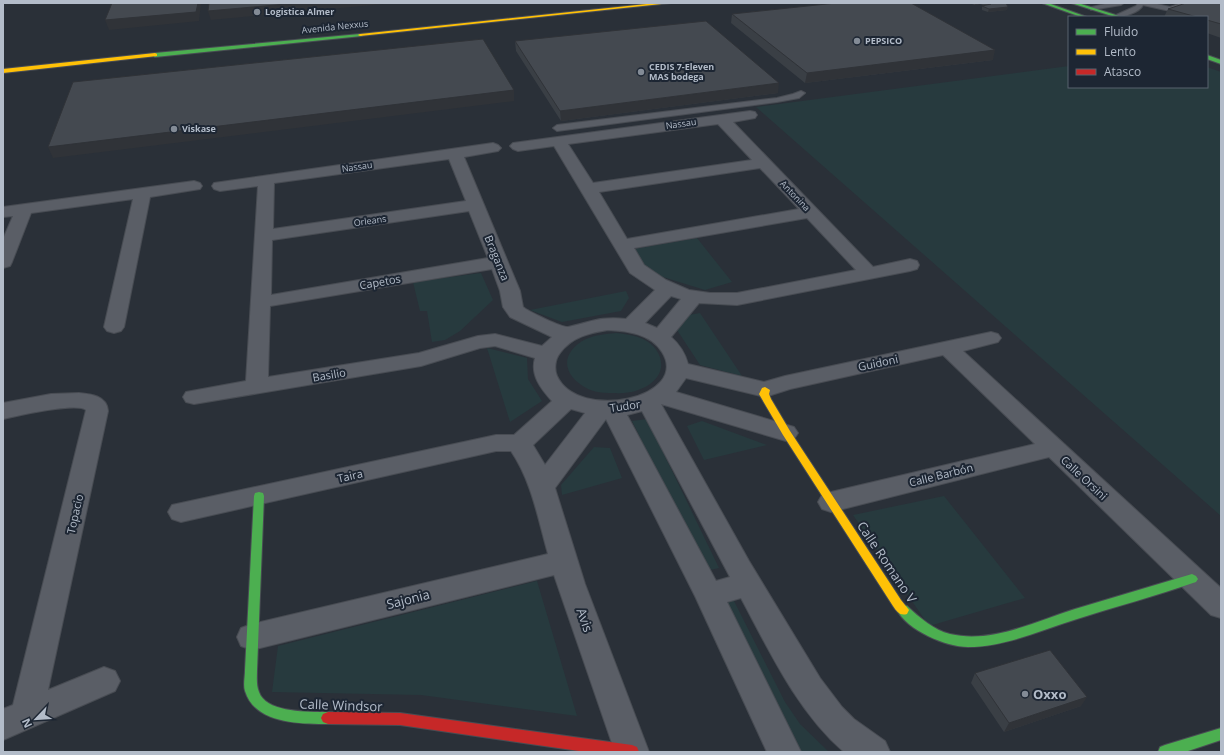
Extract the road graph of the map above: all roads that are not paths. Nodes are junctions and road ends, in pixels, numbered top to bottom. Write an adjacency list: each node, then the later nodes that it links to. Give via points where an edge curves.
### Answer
1 (669, 3): 14 (street, Avenida Nexxus)
2 (1044, 3): 9 (street)
3 (1073, 3): 8 (street)
4 (1121, 3): 8 (lane)
5 (1141, 3): 11 (lane, via 1140,7)
6 (1145, 3): 7 (lane, via 1170,9)
7 (1190, 3)
8 (1091, 8): 10 (street)
9 (1082, 16)
10 (1115, 16)
11 (1120, 16)
12 (1208, 57): 13 (street)
13 (1221, 62)
14 (3, 71)
15 (801, 93): 18 (lane, via 777,100)
16 (750, 115): 17 (street, Nassau)
17 (722, 119): 18 (street, Nassau); 22 (street, Antonina)
18 (558, 134): 19 (street, Nassau); 26 (street)
19 (518, 146)
20 (494, 148): 21 (street, Nassau)
21 (455, 154): 23 (street, Nassau); 28 (street, Braganza)
22 (763, 163): 26 (street); 31 (street, Antonina)
23 (266, 180): 25 (street, Nassau); 32 (street)
24 (194, 186): 27 (street)
25 (220, 186)
26 (588, 189): 33 (street)
27 (143, 193): 29 (street); 42 (street)
28 (476, 205): 32 (street, Orleans); 35 (street, Braganza)
29 (24, 209): 30 (street); 34 (street)
30 (3, 212)
31 (811, 212): 33 (street); 37 (street, Antonina)
32 (264, 236): 40 (street)
33 (622, 245): 38 (street, via 637,269 654,283)
34 (3, 262)
35 (497, 262): 40 (street, Capetos); 43 (street, Braganza, via 517,313)
36 (910, 265): 37 (street)
37 (869, 273): 39 (street, via 737,299 710,300)
38 (667, 289): 39 (street); 41 (street)
39 (695, 296): 44 (street)
40 (262, 302): 49 (street)
41 (631, 326): 43 (street, via 608,324 586,327); 44 (street)
42 (114, 327)
43 (566, 334): 47 (street)
44 (660, 337): 48 (street, via 677,357)
45 (991, 338): 46 (street, Guidoni)
46 (948, 348): 50 (street, Guidoni, via 785,383); 58 (street, Calle Orsini)
47 (547, 354): 49 (street, Basilio, via 495,340 478,342 410,361); 52 (street, Tudor, via 544,366 546,378 554,390)
48 (678, 369): 50 (street); 53 (street, via 673,383)
49 (257, 387): 51 (street, Basilio)
50 (765, 390): 56 (street, Calle Romano V, via 766,399)
51 (194, 397)
52 (568, 399): 54 (street, Tudor, via 583,406); 57 (street)
53 (655, 399): 54 (street, Tudor, via 631,407); 56 (street); 65 (street)
54 (607, 409): 59 (street); 66 (street)
55 (3, 411): 70 (street, Topacio, via 64,400 80,400 95,405 98,411)
56 (786, 433): 61 (street, Calle Romano V)
57 (519, 444): 59 (street, Avis, via 534,466); 60 (street, Taira, via 496,443)
58 (1052, 448): 61 (street, Calle Barbón); 64 (street, Calle Orsini)
59 (542, 487): 63 (street, Avis)
60 (259, 496): 62 (street, Taira); 68 (street, Calle Windsor)
61 (831, 502): 64 (street, Calle Romano V, via 897,603 912,619 933,633 951,640 975,642 1009,635)
62 (181, 512)
63 (564, 561): 68 (street, Sajonia); 72 (street, Avis)
64 (1192, 579): 67 (street, Calle Orsini)
65 (748, 584): 66 (street); 74 (street, via 820,707 836,725)
66 (709, 596): 73 (street)
67 (1221, 606)
68 (252, 637): 72 (street, Calle Windsor, via 252,693 260,705 278,714 309,718 400,719)
69 (104, 681): 70 (street)
70 (15, 720)
71 (1221, 734): 75 (street)
72 (632, 752)
73 (784, 752)
74 (873, 752)
75 (1165, 752)

